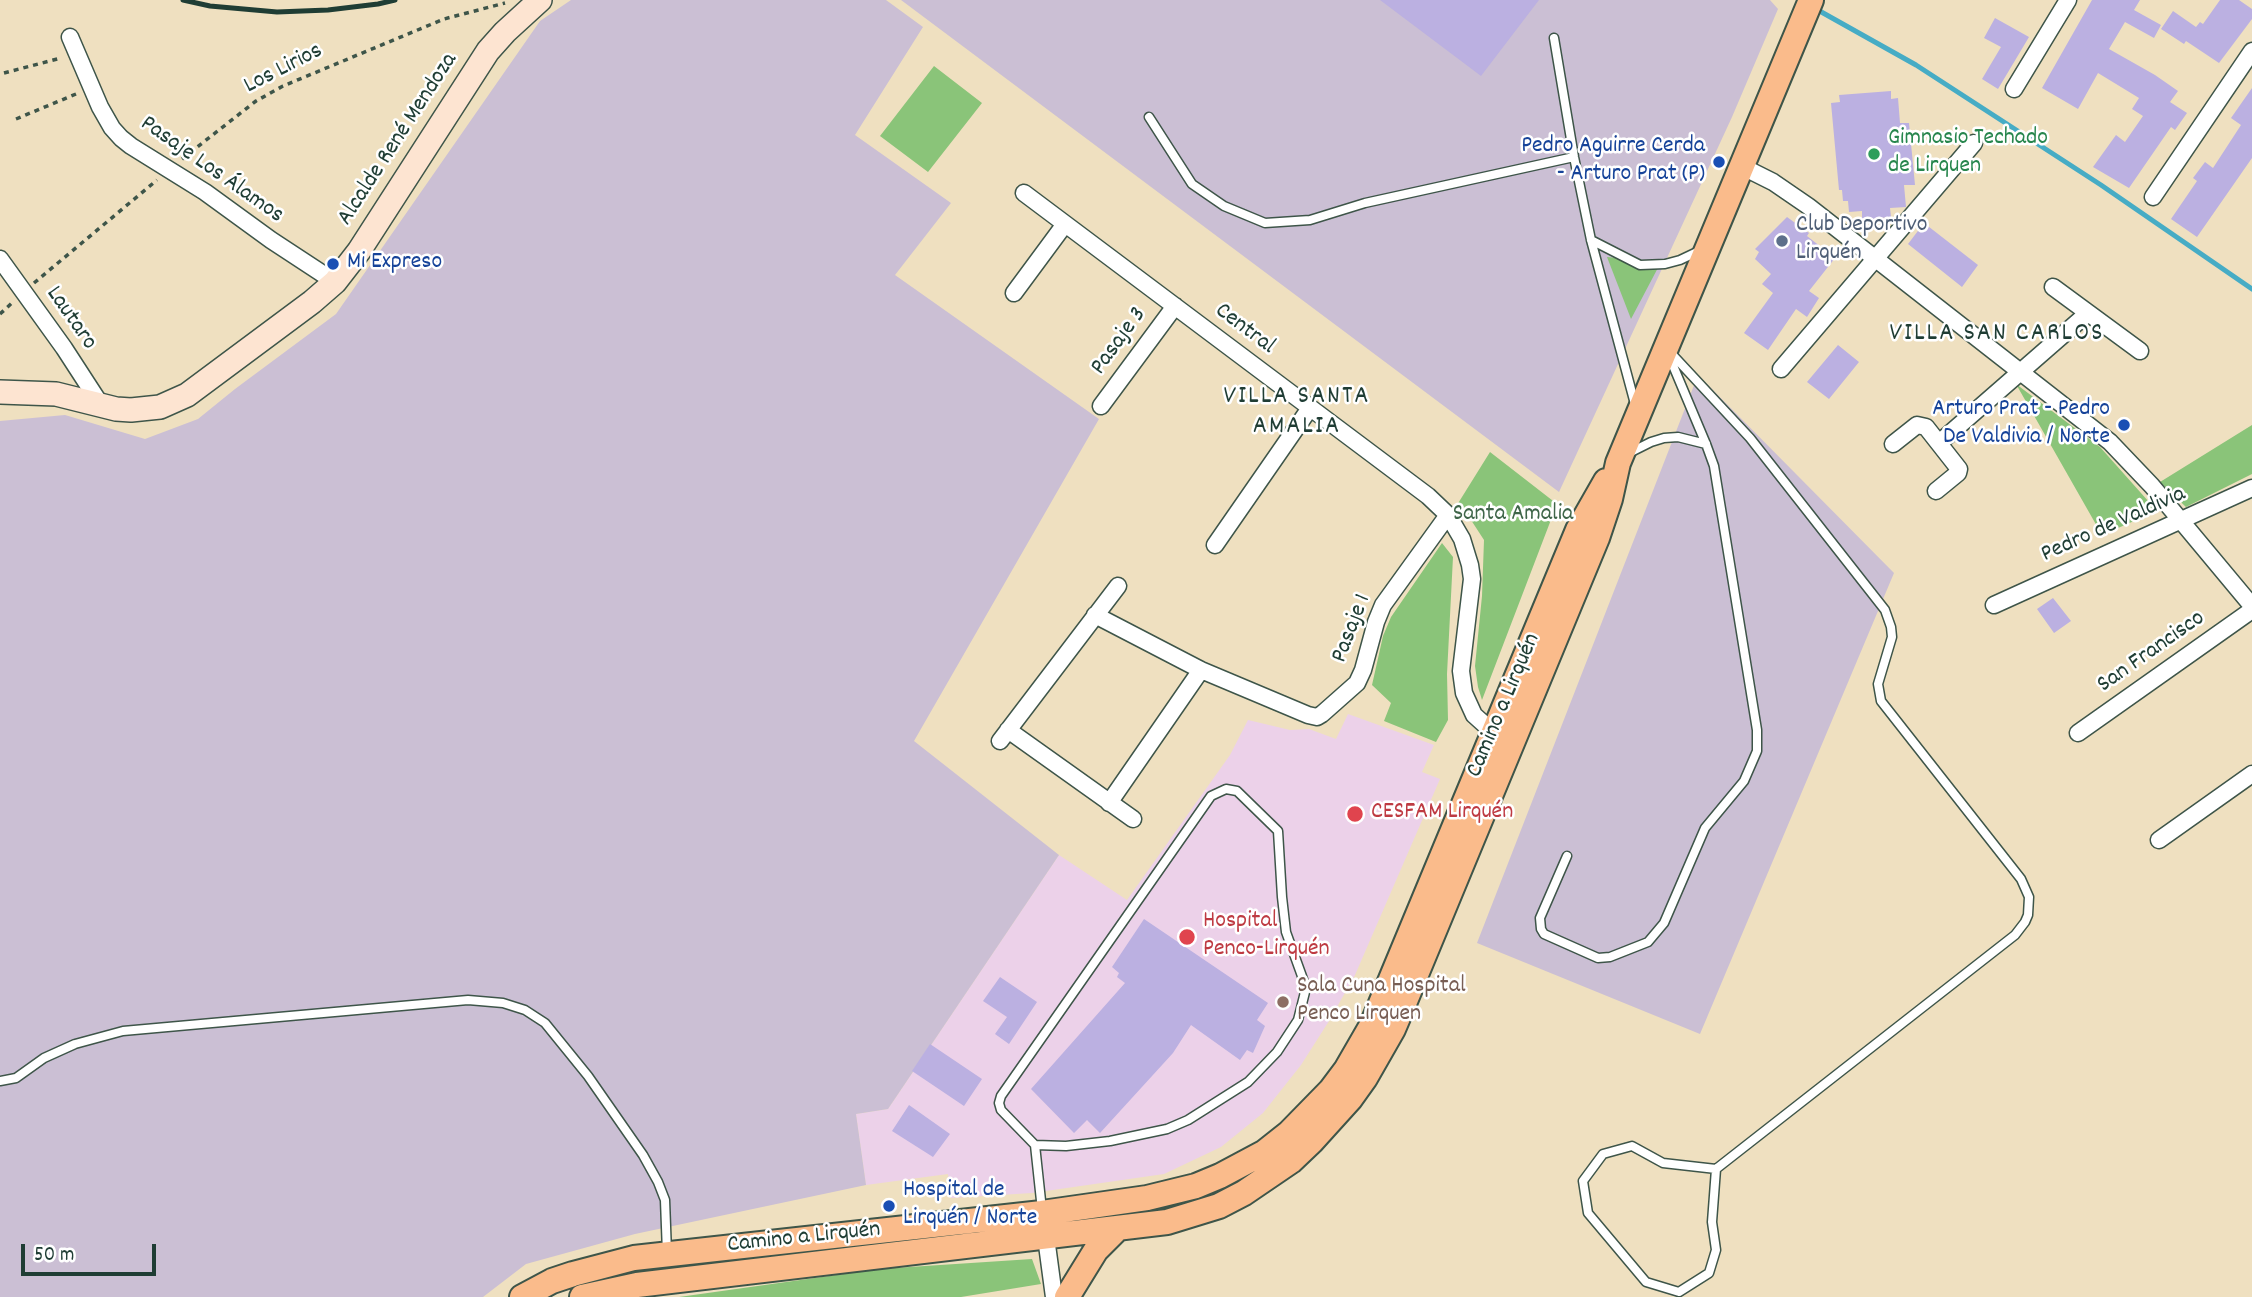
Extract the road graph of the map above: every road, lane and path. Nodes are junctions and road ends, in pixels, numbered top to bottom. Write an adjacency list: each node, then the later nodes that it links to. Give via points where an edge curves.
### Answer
1 (540, 0): 25 (street, Alcalde René Mendoza, via 488,51)
2 (1811, 0): 16 (main road, Camino a Lirquén)
3 (2068, 0): 11 (street)
4 (510, 2): 17 (path, Los Lirios, via 444,19 282,86)
5 (70, 37): 8 (street, Pasaje Los Álamos)
6 (1554, 38): 15 (lane)
7 (2252, 51): 19 (street)
8 (77, 53): 9 (path); 10 (street, Pasaje Los Álamos)
9 (4, 73)
10 (91, 88): 13 (path); 17 (street, Pasaje Los Álamos, via 121,138)
11 (2014, 89)
12 (1149, 117): 15 (lane, via 1192,184 1224,206 1265,223 1310,220 1365,203)
13 (16, 119)
14 (1974, 143): 23 (street)
15 (1574, 157): 21 (lane)
16 (1741, 166): 22 (main road, Camino a Lirquén); 23 (street, via 1791,194)
17 (169, 170): 25 (street, Pasaje Los Álamos); 27 (path, Los Lirios)
18 (1024, 193): 20 (street, Central)
19 (2153, 197)
20 (1065, 224): 28 (street); 29 (street, Central)
21 (1591, 240): 22 (lane, via 1640,265 1680,260); 40 (lane)
22 (1708, 246): 32 (main road, Camino a Lirquén)
23 (1876, 258): 34 (street); 35 (street)
24 (0, 259): 27 (street, Lautaro)
25 (335, 282): 37 (street, Alcalde René Mendoza, via 187,396 146,410)
26 (2053, 287): 30 (street)
27 (24, 292): 31 (path, Los Lirios); 37 (street, Lautaro)
28 (1014, 293)
29 (1175, 306): 38 (street, Pasaje 3); 39 (street, Central)
30 (2088, 313): 33 (street); 35 (street)
31 (0, 314)
32 (1665, 348): 40 (main road, Camino a Lirquén); 42 (lane); 64 (lane, via 1750,438 1885,610 1892,637 1878,684 1881,701 2021,879 2029,897 2028,915 2015,934)
33 (2140, 351)
34 (1781, 369)
35 (2021, 371): 41 (street); 48 (street, via 2110,442)
36 (0, 392): 37 (street, Alcalde René Mendoza, via 56,394)
37 (102, 405)
38 (1101, 406)
39 (1310, 408): 47 (street, Central); 49 (street)
40 (1638, 415): 44 (main road, Camino a Lirquén)
41 (1939, 443): 43 (street, via 1919,424); 46 (street, via 1959,471)
42 (1706, 444): 44 (lane, via 1664,438 1639,447); 61 (lane, via 1714,466 1757,751 1744,781 1705,828 1664,923 1648,942 1598,958 1544,934 1540,918)
43 (1893, 444)
44 (1618, 463): 55 (main road, Camino a Lirquén, via 1578,530); 66 (main road, Camino a Lirquén, via 1604,519 1586,564 1393,1029 1365,1078 1312,1141 1284,1167 1244,1193 1193,1215)
45 (2252, 488): 48 (street, Pedro de Valdivia)
46 (1936, 491)
47 (1448, 515): 54 (street, Pasaje 1, via 1383,606 1357,683 1322,715 1308,715); 55 (street, Central, via 1471,565 1461,671 1464,693 1474,715)
48 (2181, 520): 51 (street, Pedro de Valdivia); 52 (street)
49 (1215, 545)
50 (1118, 586): 53 (street)
51 (1994, 605)
52 (2252, 608): 56 (street, San Francisco)
53 (1095, 615): 54 (street); 58 (street, via 1004,736)
54 (1201, 670): 58 (street)
55 (1494, 733): 65 (main road, Camino a Lirquén, via 1372,1025 1346,1070 1311,1112 1265,1152 1196,1186)
56 (2078, 733)
57 (2252, 774): 60 (street)
58 (1109, 803): 59 (street)
59 (1133, 819)
60 (2159, 840)
61 (1567, 856)
62 (0, 1081): 68 (lane, via 16,1078 75,1044 123,1031 468,1000 503,1003 545,1023 643,1155 665,1200)
63 (1035, 1145): 63 (lane, via 1001,1110 1001,1096 1211,796 1237,790 1278,831 1286,932 1305,992 1298,1020 1277,1052 1248,1082 1188,1120 1110,1141); 65 (lane)
64 (1716, 1170): 64 (lane, via 1713,1262 1709,1273 1679,1292 1646,1282 1588,1213 1583,1181 1603,1154 1632,1146 1664,1163)
65 (1042, 1213): 67 (street); 68 (main road, Camino a Lirquén)
66 (1116, 1230): 67 (main road, Camino a Lirquén); 72 (main road, via 1096,1250)
67 (1046, 1238): 70 (main road, Camino a Lirquén, via 637,1285); 71 (street)
68 (667, 1254): 69 (main road, Camino a Lirquén, via 601,1265 552,1281)
69 (522, 1297)
70 (582, 1297)
71 (1054, 1297)
72 (1067, 1297)

